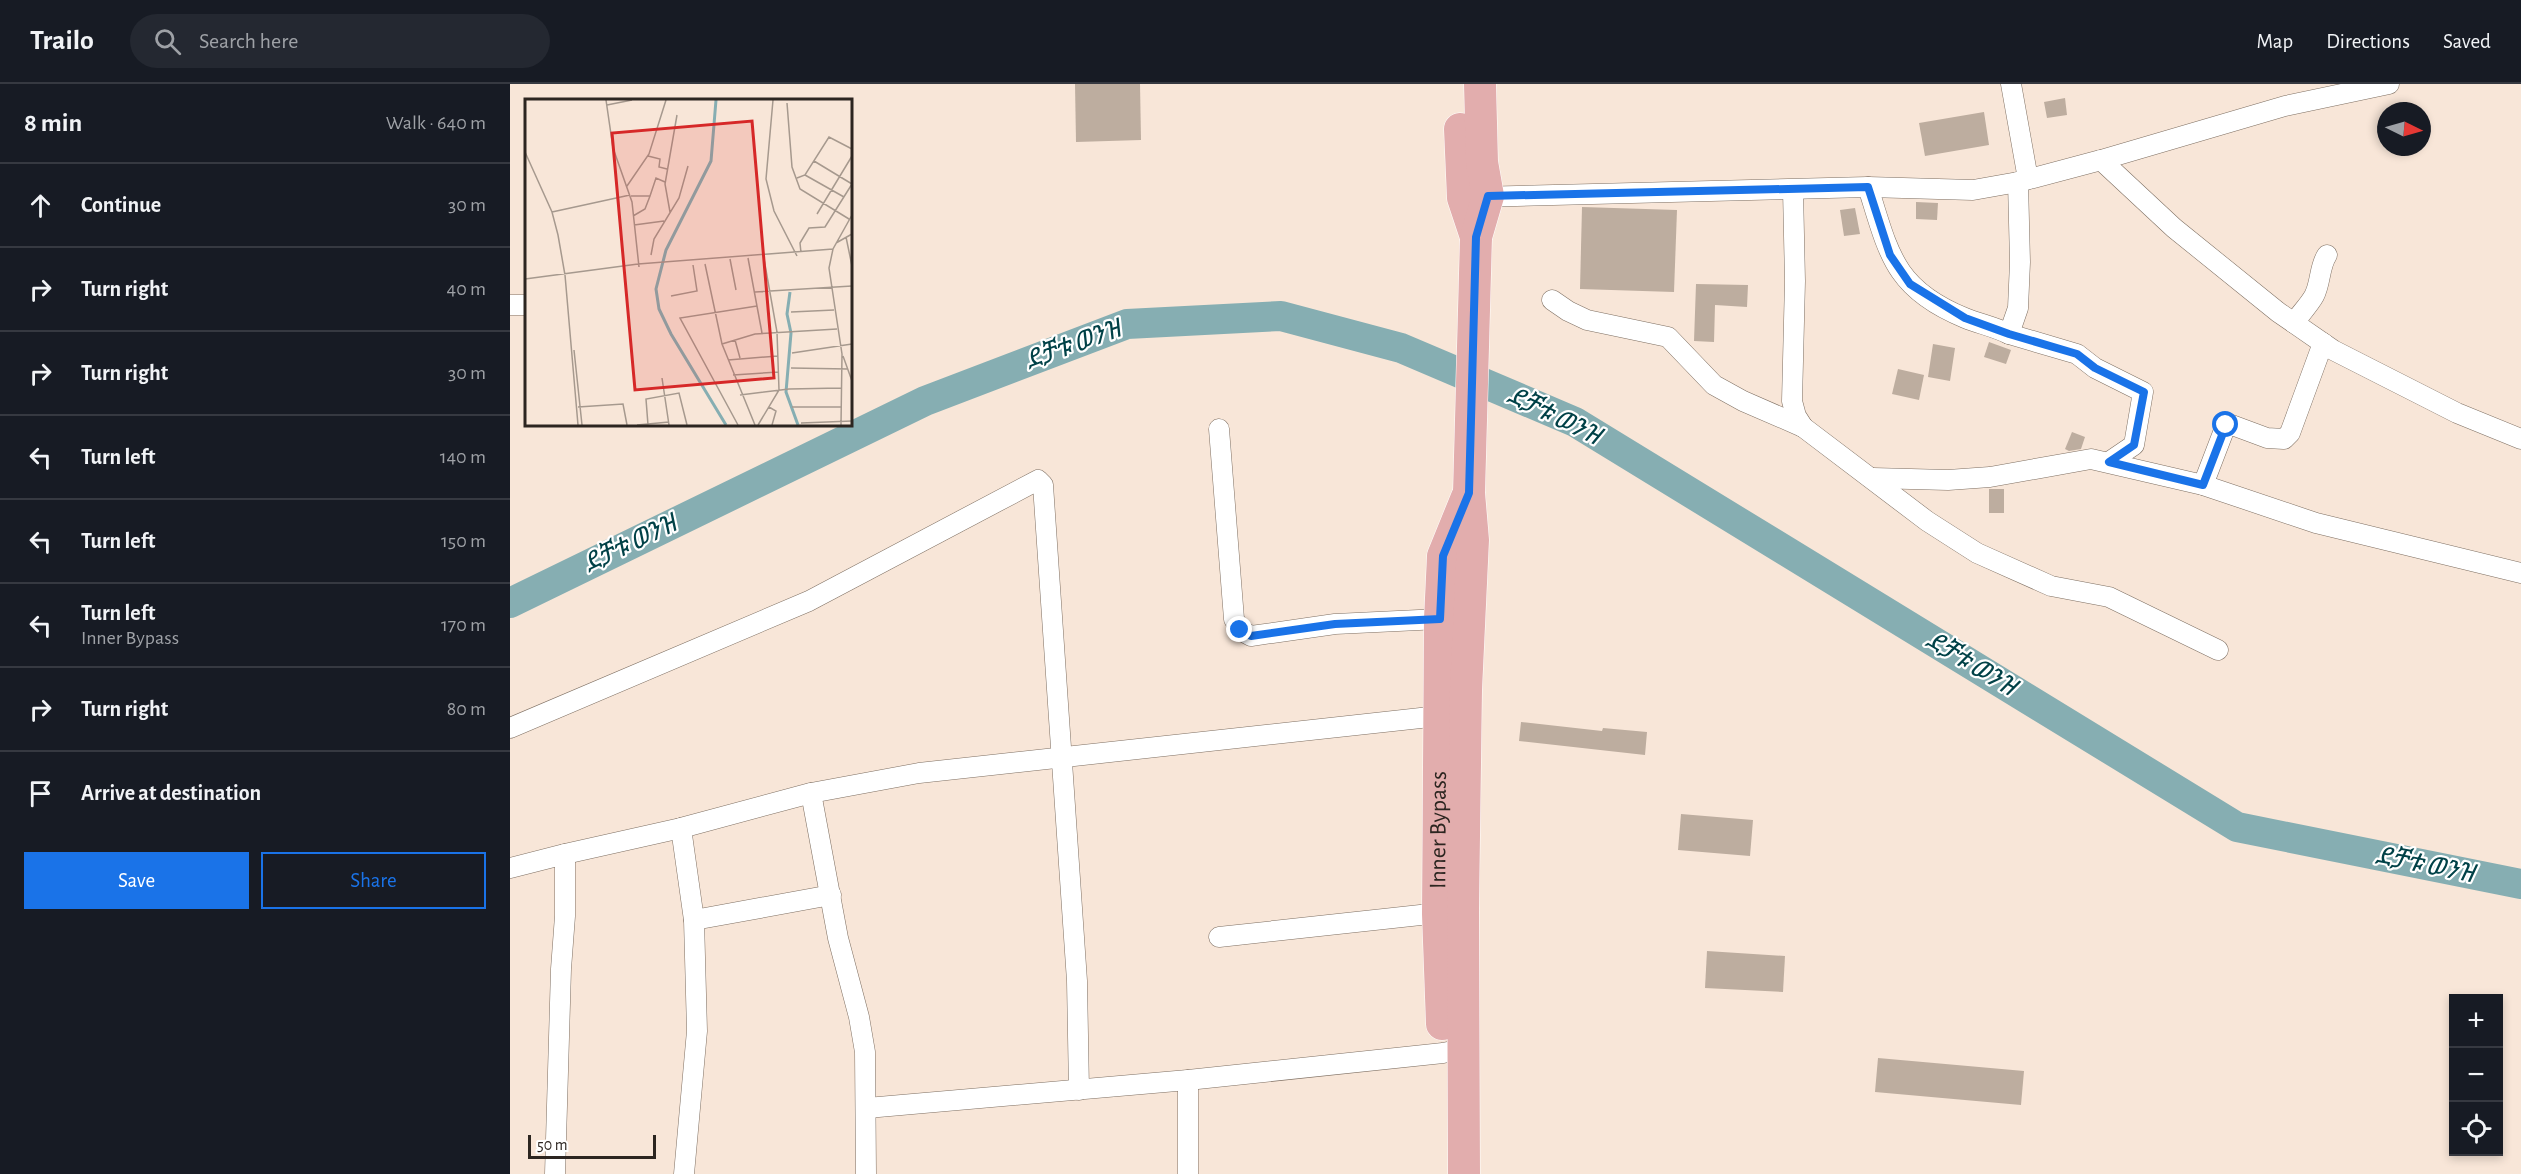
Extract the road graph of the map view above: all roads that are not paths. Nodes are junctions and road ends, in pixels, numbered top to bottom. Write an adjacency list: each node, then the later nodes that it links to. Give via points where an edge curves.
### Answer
1 (1459, 84): 9 (main road, Inner Bypass)
2 (1480, 84): 9 (main road, Inner Bypass, via 1482,162)
3 (2011, 84): 6 (street)
4 (2389, 84): 5 (street, via 2285,106)
5 (2101, 160): 6 (street); 12 (street, via 2174,228)
6 (2023, 181): 7 (street, via 1973,190); 13 (street, via 2018,308)
7 (1868, 187): 8 (street); 13 (street, via 1890,255 1910,284 1947,309)
8 (1793, 190): 9 (street); 15 (street)
9 (1476, 197): 23 (main road, Inner Bypass)
10 (2327, 255): 12 (street, via 2314,295)
11 (1552, 300): 16 (street, via 1587,320 1668,337 1714,385)
12 (2294, 323): 14 (street)
13 (2009, 334): 20 (street, via 2077,354 2095,368 2144,392 2134,445)
14 (2323, 343): 19 (street, via 2457,413); 22 (street, via 2290,434 2284,439 2268,438 2226,425)
15 (1792, 391): 16 (street); 17 (street, via 1796,416)
16 (1765, 409): 17 (street)
17 (1803, 427): 21 (street)
18 (1219, 429): 25 (street, via 1234,619 1240,630 1251,636 1335,624)
19 (2521, 439)
20 (2109, 462): 21 (street, via 2091,459 1990,477 1948,480); 22 (street)
21 (1873, 478): 26 (street, via 1927,521 1977,553 2051,586 2109,597)
22 (2203, 485): 24 (street, via 2316,523)
23 (1469, 493): 25 (main road, Inner Bypass, via 1443,556); 35 (main road, Inner Bypass, via 1473,540)
24 (2521, 573)
25 (1440, 619): 27 (main road, Inner Bypass)
26 (2218, 650)
27 (1439, 716): 29 (street); 35 (main road, Inner Bypass)
28 (510, 728): 29 (street, via 809,601 1038,480 1043,485)
29 (1061, 757): 30 (street, via 919,773); 40 (street, via 1077,981)
30 (811, 793): 31 (street); 34 (street)
31 (681, 828): 32 (street); 36 (street)
32 (565, 854): 33 (street); 42 (street)
33 (510, 868)
34 (831, 895): 36 (street); 41 (street, via 865,1052)
35 (1450, 912): 37 (street); 38 (main road, Inner Bypass)
36 (694, 920): 43 (street, via 696,1031)
37 (1219, 938)
38 (1452, 1051): 39 (street); 46 (main road, Inner Bypass); 47 (main road, Inner Bypass)
39 (1188, 1080): 40 (street); 45 (street)
40 (1079, 1090): 41 (street)
41 (867, 1108): 44 (street)
42 (555, 1174)
43 (684, 1174)
44 (866, 1174)
45 (1188, 1174)
46 (1444, 1174)
47 (1464, 1174)

